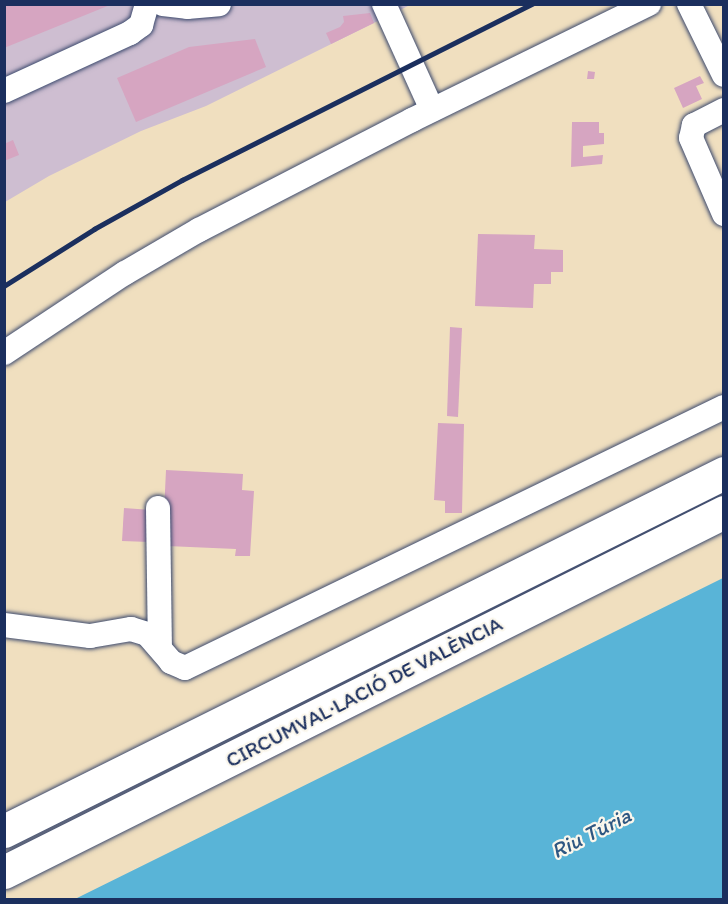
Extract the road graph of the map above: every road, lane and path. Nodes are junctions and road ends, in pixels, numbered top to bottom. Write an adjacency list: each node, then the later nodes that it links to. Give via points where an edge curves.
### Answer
1 (147, 4): 8 (street, via 141,25 130,33)
2 (163, 4): 3 (street)
3 (219, 4)
4 (384, 4): 9 (street)
5 (649, 4): 9 (street)
6 (689, 4): 7 (street)
7 (723, 75)
8 (4, 91)
9 (432, 110): 12 (street, via 199,230 125,273)
10 (723, 110): 11 (street, via 694,125 691,138)
11 (723, 214)
12 (4, 353)
13 (723, 407): 18 (street, via 185,668 171,662)
14 (723, 473): 19 (highway, CIRCUMVAL·LACIÓ DE VALÈNCIA)
15 (158, 508): 18 (street)
16 (723, 512): 20 (highway, CIRCUMVAL·LACIÓ DE VALÈNCIA)
17 (4, 625): 18 (street, via 90,636 131,629 147,633)
18 (160, 647)
19 (4, 831)
20 (4, 872)

